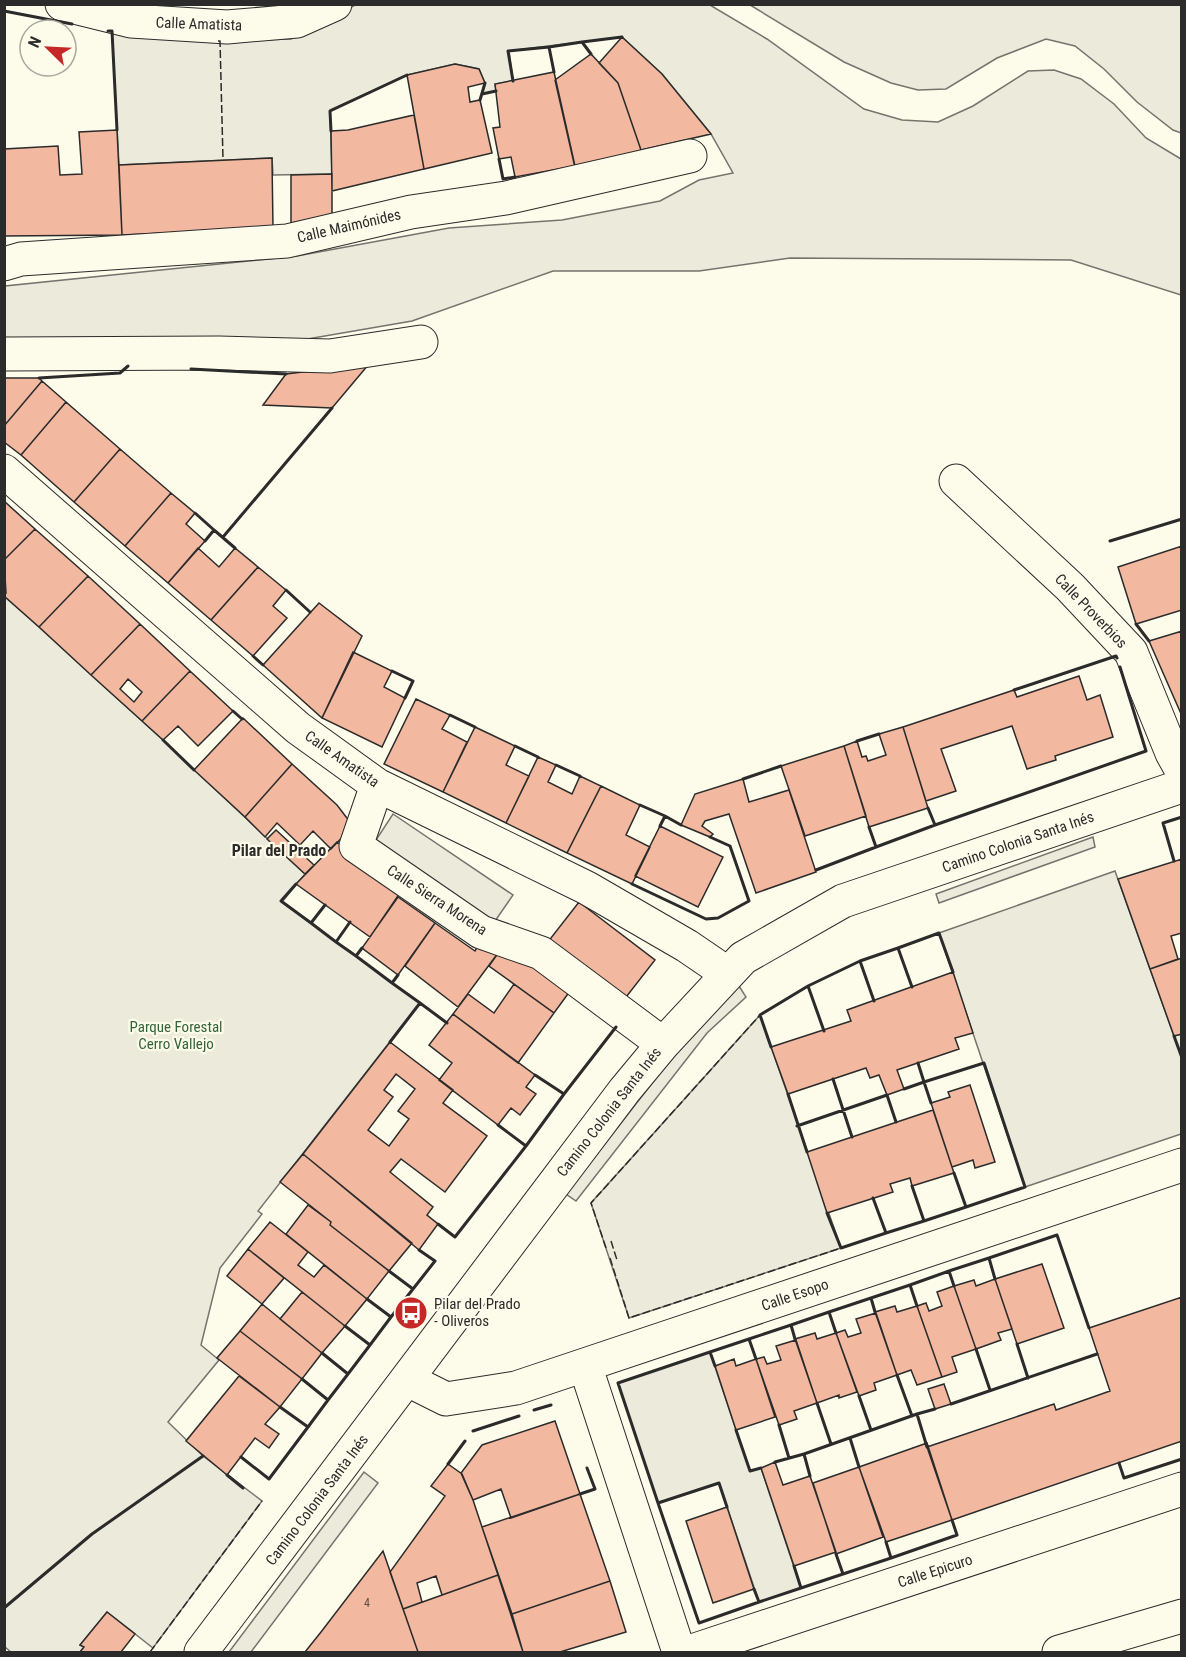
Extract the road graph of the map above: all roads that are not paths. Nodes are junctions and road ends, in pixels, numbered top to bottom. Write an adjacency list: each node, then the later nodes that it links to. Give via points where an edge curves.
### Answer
1 (62, 4): 2 (street, Calle Amatista, via 131,21 227,27 297,21)
2 (335, 4)
3 (690, 156): 4 (street, Calle Maimónides, via 506,198 411,212 287,241)
4 (4, 264)
5 (421, 342): 6 (street, via 330,356)
6 (4, 354)
7 (4, 471): 10 (street, Calle Amatista, via 298,728)
8 (956, 481): 9 (street, Calle Proverbios, via 1070,587 1131,652)
9 (1182, 771)
10 (377, 785): 12 (street, Calle Amatista, via 588,888); 13 (street, Calle Sierra Morena, via 356,846 481,932 541,952)
11 (1182, 786): 12 (street, Camino Colonia Santa Inés, via 843,901 743,958)
12 (728, 974): 13 (street, Camino Colonia Santa Inés)
13 (663, 1044): 16 (street, Camino Colonia Santa Inés, via 530,1214)
14 (1182, 1165): 15 (street, Calle Esopo)
15 (585, 1365): 16 (street, Calle Esopo, via 516,1388 446,1399); 20 (street)
16 (408, 1380): 19 (street, Camino Colonia Santa Inés)
17 (1182, 1489): 21 (street, Calle Epicuro)
18 (1182, 1616): 22 (street)
19 (201, 1653)
20 (679, 1653)
21 (688, 1653)
22 (1059, 1653)

